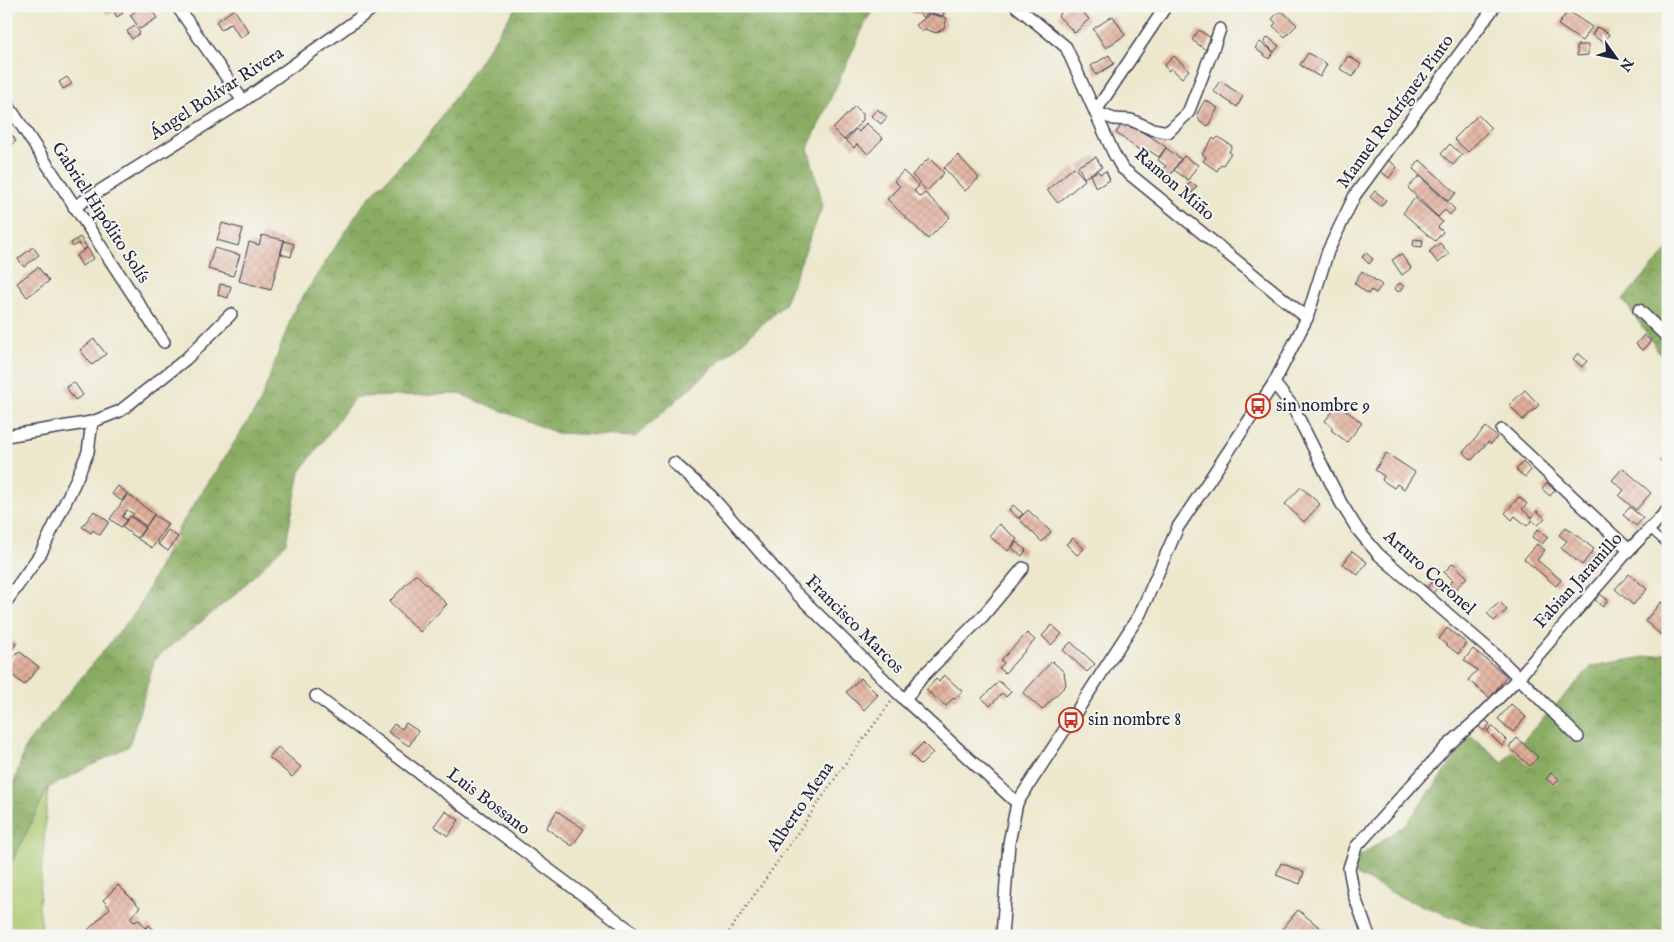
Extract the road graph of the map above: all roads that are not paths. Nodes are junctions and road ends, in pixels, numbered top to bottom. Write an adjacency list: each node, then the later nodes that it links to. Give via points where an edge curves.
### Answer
1 (177, 6): 7 (street)
2 (376, 6): 7 (street, Ángel Bolívar Rivera)
3 (1016, 6): 9 (street, Ramon Miño, via 1066,48)
4 (1166, 6): 9 (street)
5 (1495, 6): 13 (street, Manuel Rodríguez Pinto, via 1355,195 1328,251)
6 (1220, 30): 9 (street, via 1188,112 1168,132)
7 (244, 101): 10 (street, Ángel Bolívar Rivera)
8 (6, 102): 10 (street, Gabriel Hipólito Solís)
9 (1095, 112): 13 (street, Ramon Miño, via 1122,168)
10 (74, 207): 15 (street, Gabriel Hipólito Solís)
11 (1639, 310): 14 (street)
12 (231, 314): 17 (street, via 186,359 120,411)
13 (1307, 318): 16 (street, Manuel Rodríguez Pinto)
14 (1668, 338)
15 (164, 342)
16 (1274, 383): 27 (street, Arturo Coronel, via 1293,407 1358,530 1378,554); 31 (street, Manuel Rodríguez Pinto, via 1178,527 1140,614)
17 (92, 422): 19 (street); 26 (street, via 88,452 76,480 41,553)
18 (1502, 430): 24 (street)
19 (6, 436)
20 (674, 464): 29 (street, Francisco Marcos, via 712,497 793,590)
21 (1668, 510): 22 (street, Fabian Jaramillo)
22 (1649, 529): 23 (lane); 24 (street, Fabian Jaramillo)
23 (1668, 546)
24 (1629, 550): 27 (street, Fabian Jaramillo)
25 (1022, 568): 29 (street, via 983,616)
26 (6, 602)
27 (1519, 677): 30 (street, Arturo Coronel); 34 (street, Fabian Jaramillo, via 1446,747 1356,847 1349,868 1354,895)
28 (316, 696): 32 (street, Luis Bossano)
29 (901, 696): 31 (street, Francisco Marcos)
30 (1578, 736)
31 (1017, 803): 33 (street, Manuel Rodríguez Pinto, via 1009,844)
32 (638, 936)
33 (1002, 936)
34 (1369, 936)

